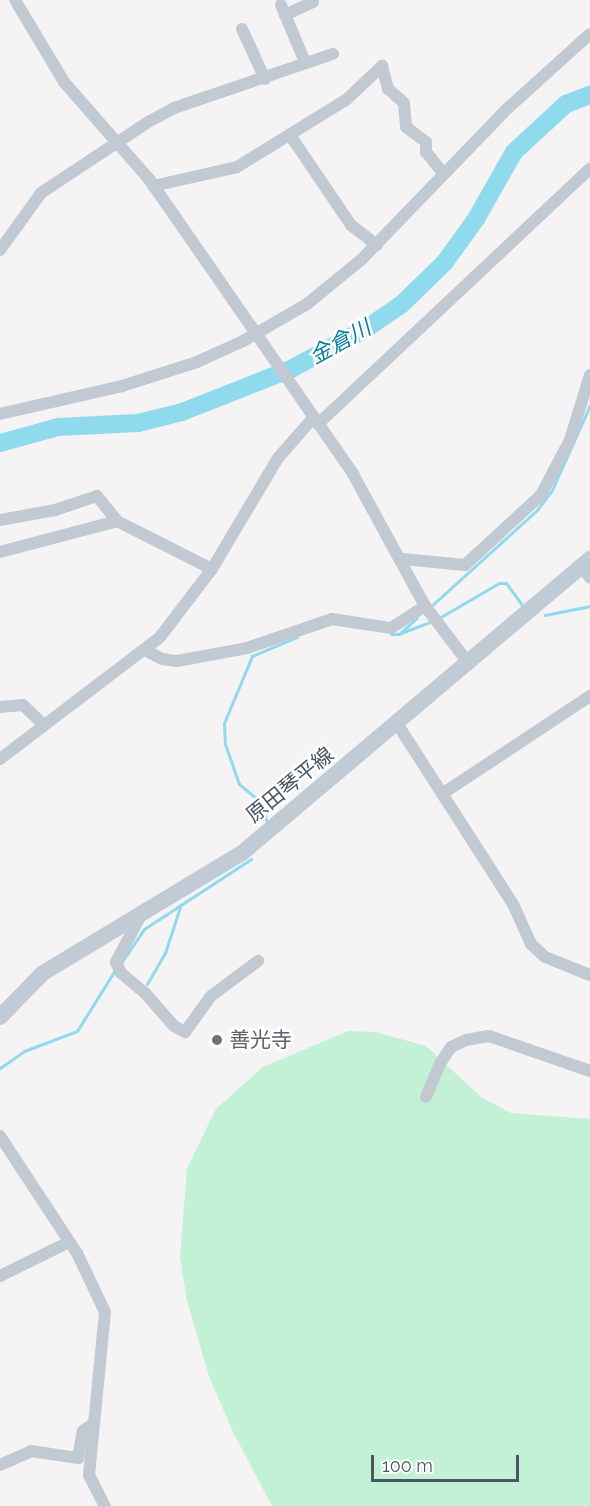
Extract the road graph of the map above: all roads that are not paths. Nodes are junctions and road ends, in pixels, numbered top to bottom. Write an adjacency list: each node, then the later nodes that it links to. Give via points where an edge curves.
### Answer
1 (15, 0): 9 (street, via 64,82)
2 (313, 2): 6 (street, via 283,10)
3 (242, 29): 7 (street)
4 (590, 34): 11 (street, via 508,108)
5 (333, 54): 6 (street)
6 (305, 62): 7 (street)
7 (265, 79): 9 (street, via 174,108)
8 (290, 135): 11 (street, via 346,100 382,66 388,89 404,103 406,127 426,142 426,152); 12 (street, via 237,167); 13 (street, via 351,225)
9 (119, 140): 12 (street); 14 (street, via 41,193)
10 (590, 170): 18 (street)
11 (444, 174): 13 (street)
12 (153, 186): 15 (street)
13 (377, 245): 15 (street, via 307,304)
14 (0, 250)
15 (255, 334): 17 (street, via 197,362 122,386); 18 (street)
16 (590, 375): 22 (street, via 570,440 541,495 465,565)
17 (0, 414)
18 (315, 421): 22 (street, via 354,474); 24 (street, via 278,458)
19 (0, 520): 20 (street, via 55,510 97,496)
20 (117, 521): 21 (street); 24 (street)
21 (0, 552)
22 (403, 559): 25 (street)
23 (587, 568): 27 (main road, 原田琴平線)
24 (212, 569): 26 (street, via 160,637)
25 (430, 613): 26 (street, via 391,628 332,619 247,648 177,660 162,659); 27 (street)
26 (145, 650): 30 (street)
27 (468, 664): 31 (main road, 原田琴平線)
28 (590, 696): 33 (street)
29 (0, 707): 30 (street, via 23,705)
30 (43, 724): 32 (street)
31 (398, 725): 33 (street); 34 (main road, 原田琴平線, via 242,854)
32 (0, 759)
33 (442, 794): 36 (street, via 513,904 531,944 545,957)
34 (140, 917): 35 (street, via 119,968 174,1026 185,1032 211,996); 37 (main road, 原田琴平線, via 44,972)
35 (258, 961)
36 (590, 975)
37 (0, 1015)
38 (590, 1071): 39 (street, via 489,1036 451,1047)
39 (426, 1097)
40 (0, 1136): 41 (street)
41 (67, 1243): 42 (street); 43 (street, via 77,1253 105,1312)
42 (0, 1276)
43 (94, 1424): 44 (street, via 83,1431 78,1458 32,1451); 45 (street, via 89,1475)
44 (0, 1465)
45 (105, 1506)

